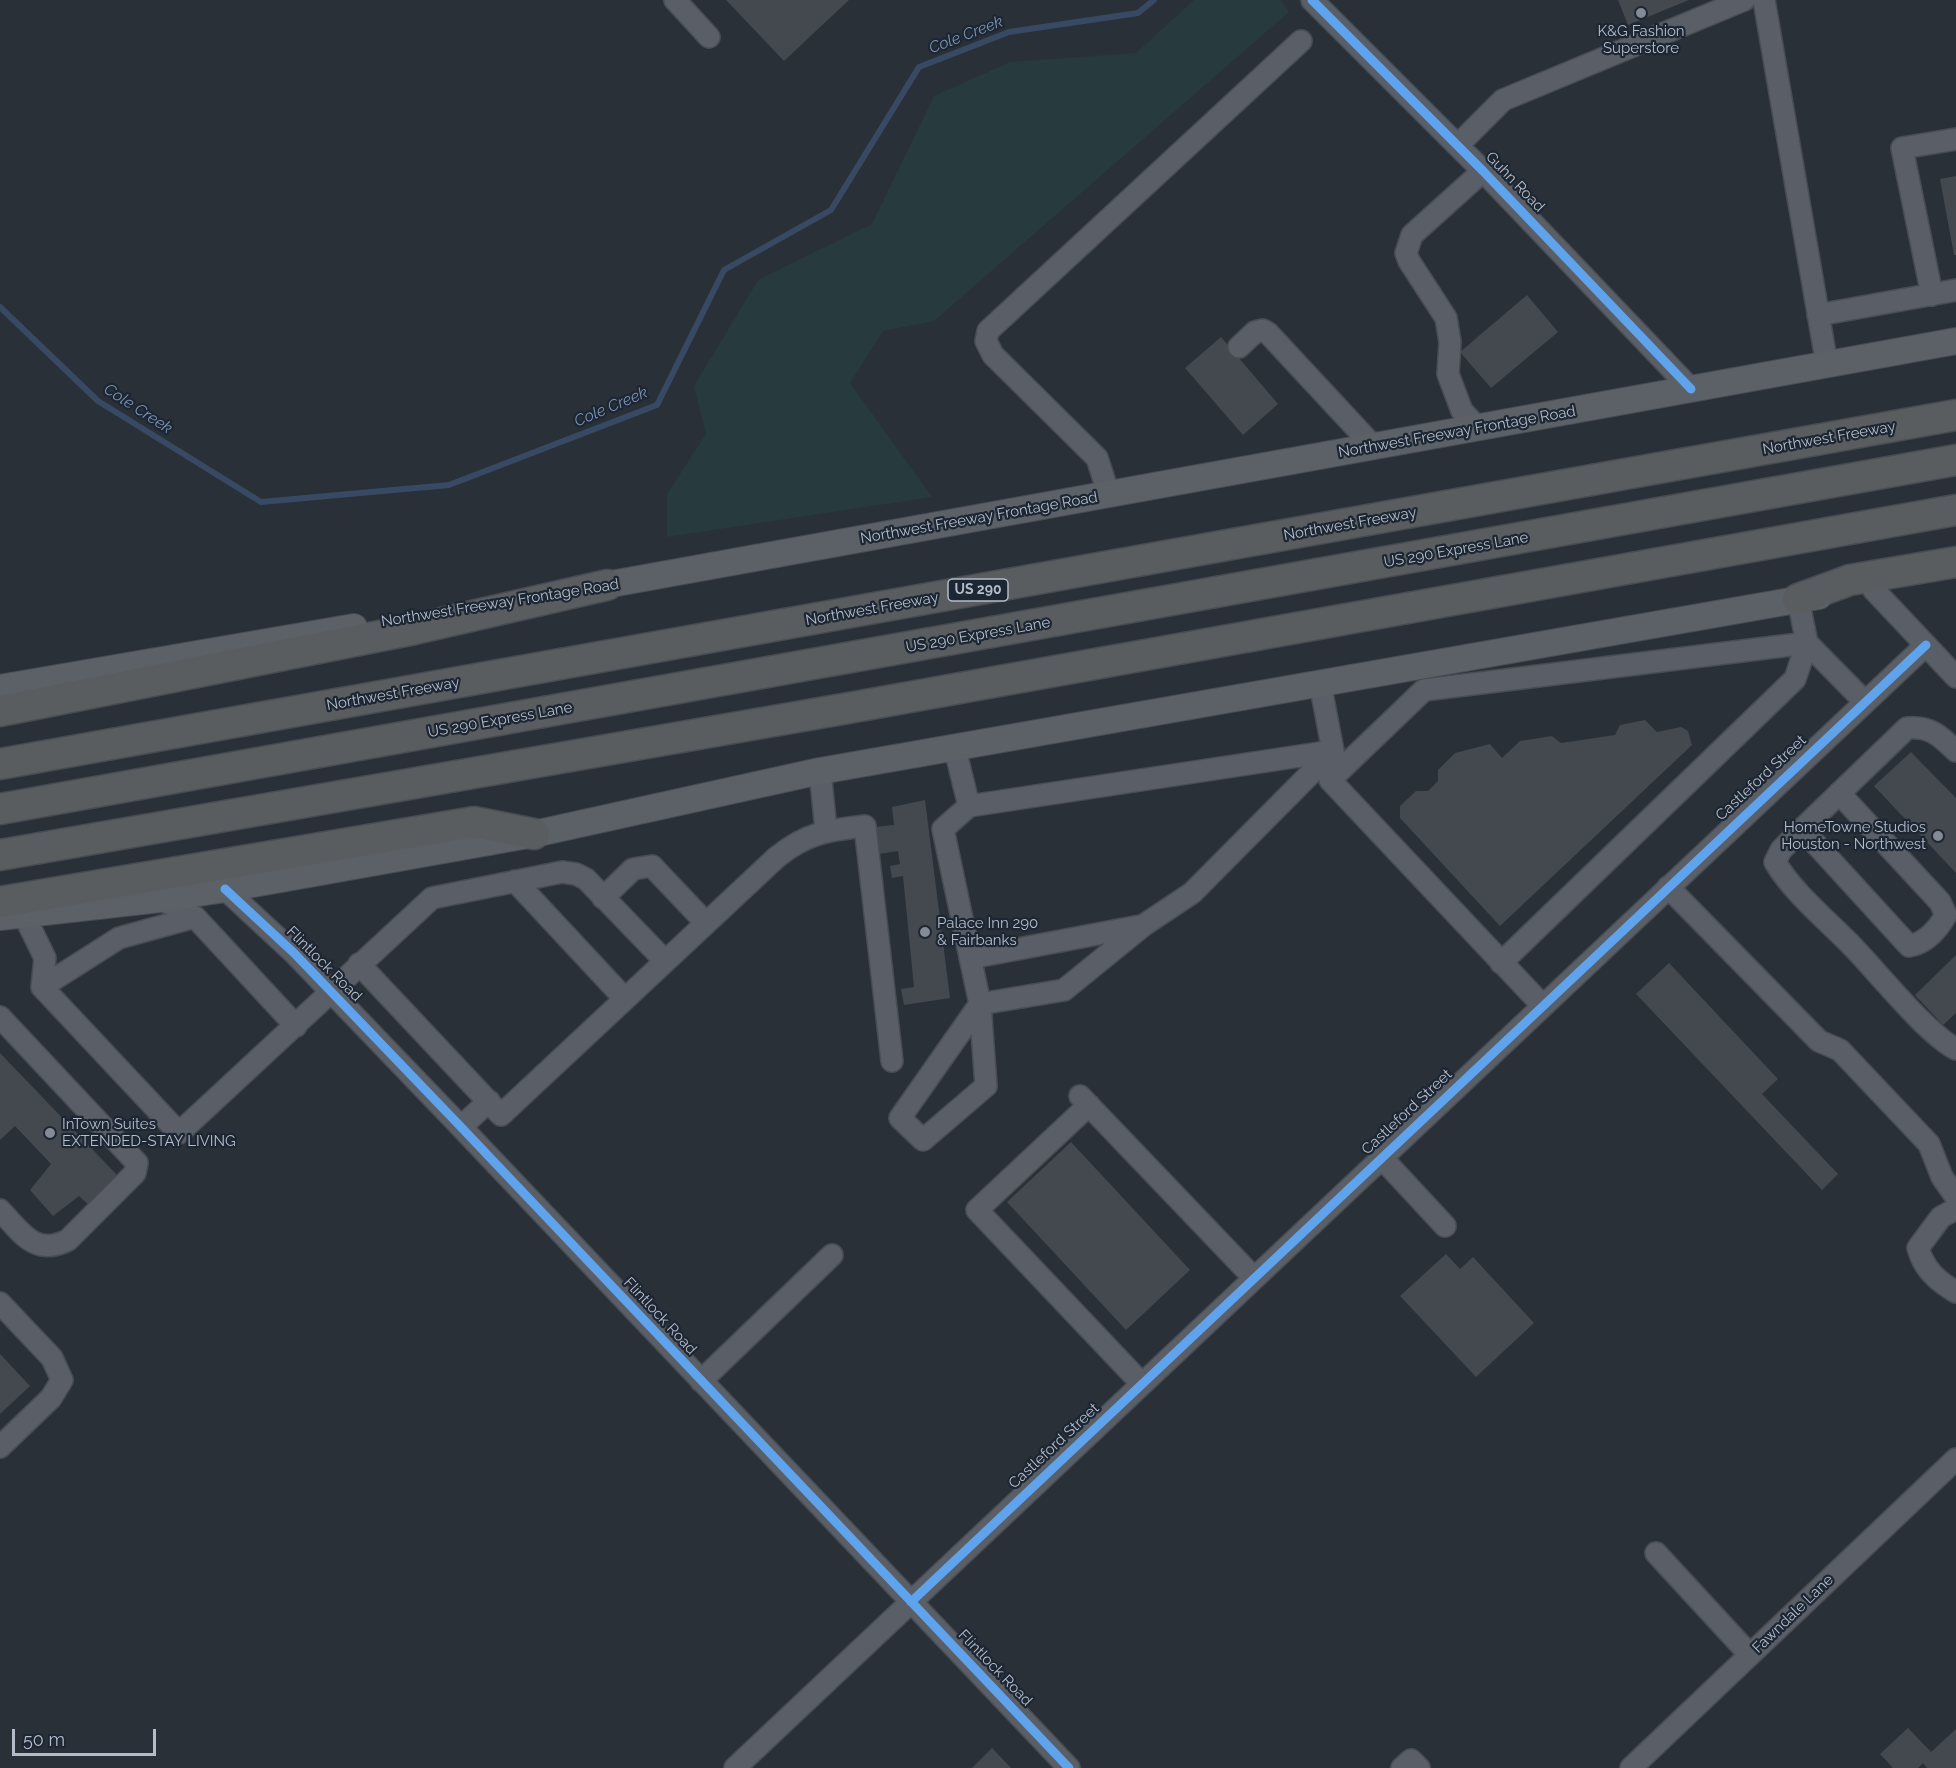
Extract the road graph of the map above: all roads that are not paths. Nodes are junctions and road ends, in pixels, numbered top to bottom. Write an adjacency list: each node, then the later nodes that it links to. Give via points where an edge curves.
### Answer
1 (675, 0): 5 (street)
2 (1313, 0): 8 (street, Guhn Road)
3 (1744, 0): 8 (street, via 1503,100)
4 (1764, 0): 12 (street)
5 (710, 37)
6 (1301, 41): 21 (street, via 988,331 986,340 993,355 1097,458)
7 (1956, 139): 11 (street, via 1902,148)
8 (1458, 145): 9 (street, Guhn Road)
9 (1483, 171): 16 (street, Guhn Road); 18 (street, via 1412,236 1407,253 1446,318 1450,342 1448,374 1462,411)
10 (1956, 290): 11 (street)
11 (1932, 295): 12 (street)
12 (1818, 315): 15 (street)
13 (1956, 341): 15 (main road, Northwest Freeway Frontage Road)
14 (1239, 347): 19 (street, via 1255,332 1268,333)
15 (1827, 366): 16 (main road, Northwest Freeway Frontage Road)
16 (1691, 389): 18 (main road, Northwest Freeway Frontage Road)
17 (1956, 416): 40 (highway, Northwest Freeway / US 290)
18 (1478, 428): 19 (main road, Northwest Freeway Frontage Road)
19 (1374, 447): 21 (main road, Northwest Freeway Frontage Road)
20 (1956, 460): 44 (highway, US 290 Express Lane)
21 (1109, 495): 25 (main road, Northwest Freeway Frontage Road)
22 (1956, 510): 48 (highway)
23 (1956, 562): 27 (highway, via 1850,580)
24 (1956, 575): 26 (main road)
25 (607, 585): 33 (main road, Northwest Freeway Frontage Road); 36 (highway, via 415,629)
26 (1873, 590): 27 (main road); 29 (street)
27 (1798, 599): 28 (street); 30 (main road)
28 (1807, 643): 34 (street); 35 (street); 60 (street, via 1796,679)
29 (1926, 645): 31 (street); 35 (street, Castleford Street)
30 (1434, 663): 32 (main road); 34 (street)
31 (1956, 678)
32 (1320, 683): 37 (main road); 38 (street)
33 (0, 688)
34 (1424, 690): 60 (street, via 1330,780)
35 (1864, 701): 50 (street, Castleford Street)
36 (0, 711)
37 (955, 749): 41 (main road); 43 (street)
38 (1334, 751): 43 (street); 57 (street, via 1192,893)
39 (1956, 752): 42 (street, via 1935,731 1907,728)
40 (0, 764)
41 (820, 771): 46 (street); 47 (main road)
42 (1839, 794): 45 (street); 45 (street, via 1940,902 1946,915 1938,929 1909,946)
43 (969, 806): 58 (street, via 943,829)
44 (0, 810)
45 (1802, 829): 69 (street, via 1775,862 1781,872 1934,1032)
46 (826, 830): 56 (street, via 792,845); 70 (street, via 865,825)
47 (534, 834): 51 (main road); 54 (highway, via 474,822)
48 (0, 855)
49 (515, 881): 52 (street, via 562,872 576,874); 61 (street, via 432,898); 64 (street)
50 (1668, 887): 66 (street, Castleford Street); 74 (street, via 1819,1041 1840,1050 1887,1098 1929,1144 1942,1177)
51 (225, 889): 53 (main road); 63 (street, Flintlock Road)
52 (603, 898): 56 (street, via 633,869 652,866); 59 (street)
53 (160, 899): 54 (main road); 55 (street)
54 (8, 911): 62 (street, via 45,958)
55 (195, 917): 62 (street, via 119,938); 68 (street)
56 (706, 923): 59 (street)
57 (1144, 925): 58 (street); 65 (street, via 1064,990)
58 (969, 958): 65 (street)
59 (665, 961): 64 (street)
60 (1501, 963): 66 (street)
61 (359, 964): 63 (street); 71 (street)
62 (42, 987): 68 (street, via 179,1133)
63 (330, 991): 68 (street); 72 (street, Flintlock Road)
64 (625, 999): 71 (street, via 501,1115)
65 (980, 1004): 65 (street, via 900,1118 923,1140 986,1086)
66 (1542, 1005): 73 (street, Castleford Street)
67 (0, 1017): 76 (street, via 138,1163 135,1173 68,1240 55,1247 33,1244)
68 (296, 1026)
69 (1956, 1049)
70 (892, 1061)
71 (489, 1101): 72 (street)
72 (461, 1127): 82 (street, Flintlock Road)
73 (1381, 1157): 77 (street); 79 (street, Castleford Street)
74 (1956, 1197)
75 (1956, 1209): 80 (street, via 1941,1217 1918,1248 1923,1265)
76 (0, 1210)
77 (1445, 1226)
78 (832, 1255): 82 (street)
79 (1254, 1278): 83 (street, Castleford Street); 83 (street, via 1084,1100 977,1210)
80 (1956, 1292)
81 (0, 1303): 84 (street, via 52,1358 62,1380 51,1398)
82 (701, 1381): 87 (street, Flintlock Road)
83 (1142, 1384): 87 (street, Castleford Street)
84 (0, 1447)
85 (1956, 1459): 88 (street, Fawndale Lane)
86 (1656, 1553): 88 (street)
87 (911, 1602): 89 (street, Castleford Street); 90 (street, Flintlock Road)
88 (1750, 1655): 93 (street, Fawndale Lane)
89 (735, 1768)
90 (1069, 1768)
91 (1402, 1768): 92 (street, via 1411,1760)
92 (1419, 1768)
93 (1630, 1768)

